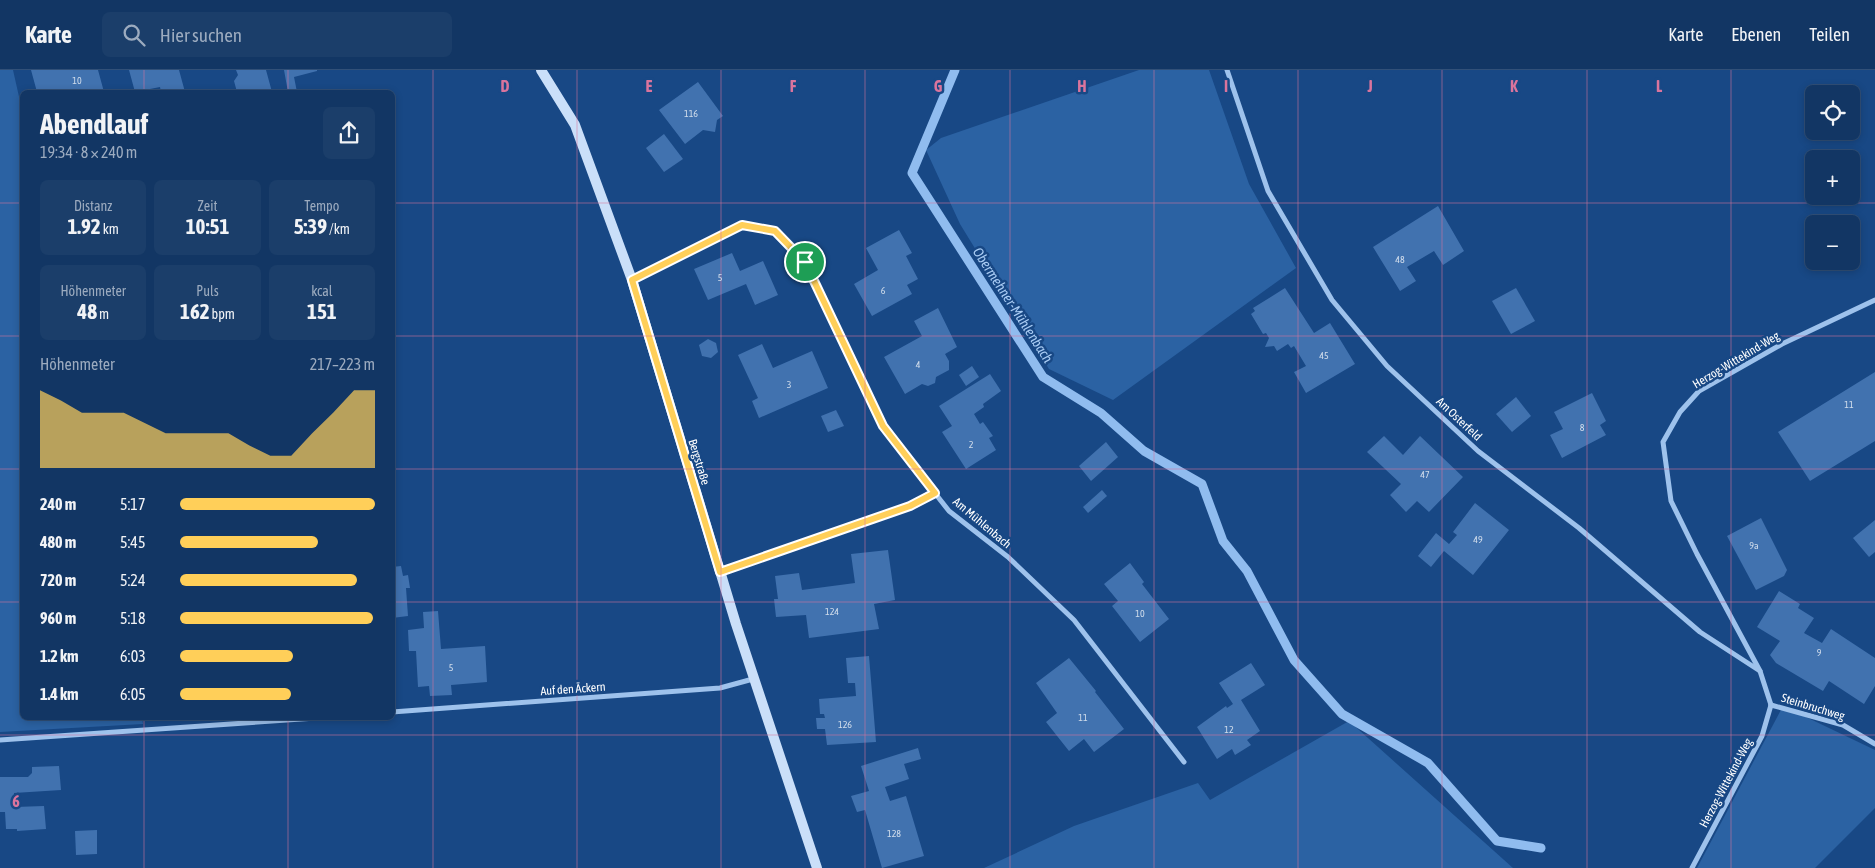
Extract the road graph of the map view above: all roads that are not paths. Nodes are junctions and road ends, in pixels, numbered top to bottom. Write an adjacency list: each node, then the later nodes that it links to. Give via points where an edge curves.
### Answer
1 (542, 70): 3 (street, Bergstraße, via 575,125)
2 (1227, 70): 7 (street, Am Osterfeld, via 1268,190 1332,300 1387,366 1478,451 1579,528 1700,632)
3 (632, 280): 5 (street, Am Mühlenbach, via 742,225 775,231 805,262 883,426); 6 (street, Bergstraße)
4 (1875, 300): 7 (street, Herzog-Wittekind-Weg, via 1782,344 1699,391 1680,412 1663,442 1671,501)
5 (935, 493): 6 (lane, via 910,506); 14 (street, Am Mühlenbach, via 949,511 1008,558 1074,620)
6 (720, 572): 8 (street, Bergstraße)
7 (1760, 671): 9 (street)
8 (753, 679): 10 (street, Auf den Äckern, via 720,688); 15 (street, Bergstraße)
9 (1771, 705): 13 (street, Steinbruchweg, via 1843,725); 16 (street, Herzog-Wittekind-Weg, via 1762,736)
10 (395, 712)
11 (287, 720): 12 (street)
12 (0, 740)
13 (1875, 744)
14 (1184, 762)
15 (817, 868)
16 (1692, 868)

